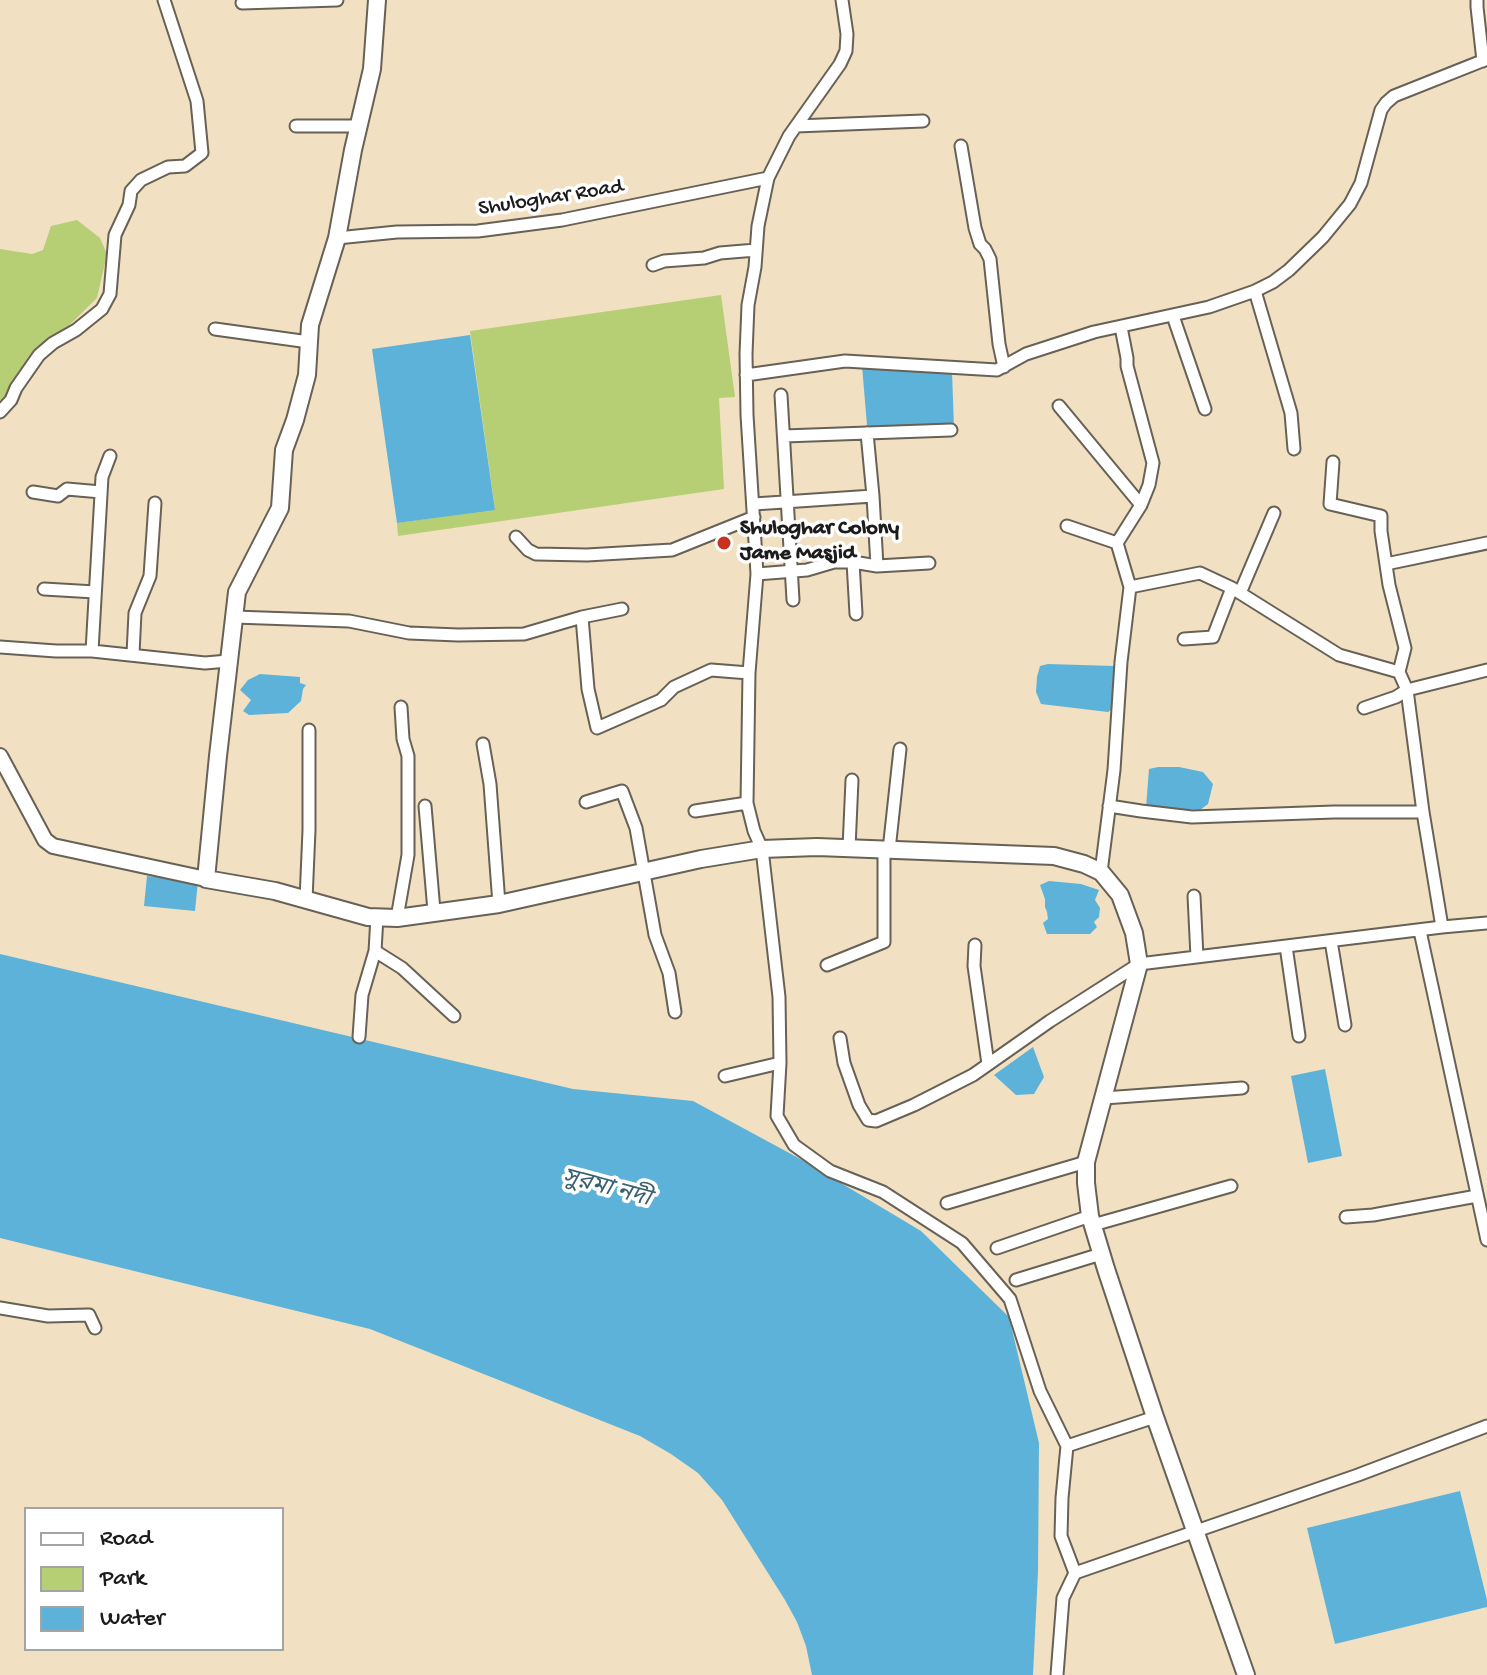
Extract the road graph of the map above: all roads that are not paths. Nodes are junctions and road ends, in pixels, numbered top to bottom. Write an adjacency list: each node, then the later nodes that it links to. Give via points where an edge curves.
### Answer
1 (164, 0): 27 (street, via 197,101 202,153 185,166 168,167 141,180 131,191 115,235 110,294 102,309 39,355)
2 (337, 0): 6 (street)
3 (377, 0): 10 (main road, via 372,69)
4 (842, 0): 11 (street, via 846,51)
5 (1477, 0): 7 (street)
6 (242, 3)
7 (1485, 60): 17 (street, via 1386,103 1350,204 1289,270)
8 (923, 121): 11 (street)
9 (296, 126): 10 (street)
10 (358, 126): 14 (main road)
11 (796, 126): 13 (street)
12 (961, 146): 22 (street, via 975,228 990,259)
13 (768, 178): 14 (street, Shuloghar Road, via 562,220 478,231); 15 (street)
14 (337, 238): 21 (main road)
15 (756, 250): 16 (street); 23 (street)
16 (653, 265)
17 (1255, 291): 18 (street); 31 (street, via 1291,413)
18 (1173, 316): 19 (street); 26 (street)
19 (1121, 327): 22 (street, via 1026,354); 39 (street, via 1153,463)
20 (215, 329): 21 (street)
21 (309, 342): 59 (main road, via 307,375 284,450 280,508 237,592)
22 (1004, 367): 23 (street, via 845,361)
23 (746, 375): 40 (street)
24 (781, 395): 30 (street)
25 (1059, 406): 39 (street)
26 (1205, 409)
27 (0, 412)
28 (951, 430): 29 (street)
29 (867, 433): 30 (street); 36 (street)
30 (784, 436): 37 (street)
31 (1294, 449)
32 (110, 456): 35 (street)
33 (1333, 462): 48 (street, via 1330,504 1381,516)
34 (33, 492): 35 (street)
35 (101, 492): 55 (street)
36 (873, 496): 37 (street); 49 (street)
37 (787, 502): 40 (street); 50 (street)
38 (155, 503): 64 (street, via 150,576 135,613)
39 (1141, 505): 44 (street)
40 (754, 510): 43 (street, via 672,550 536,554); 51 (street)
41 (1274, 513): 54 (street)
42 (1067, 526): 44 (street)
43 (516, 537)
44 (1117, 543): 52 (street)
45 (1487, 543): 48 (street)
46 (853, 562): 49 (street); 50 (street); 58 (street)
47 (929, 563): 49 (street)
48 (1386, 564): 67 (street, via 1405,648)
49 (877, 566)
50 (791, 571): 51 (street); 56 (street)
51 (757, 574): 68 (street)
52 (1130, 587): 54 (street, via 1200,573); 80 (street)
53 (44, 589): 55 (street)
54 (1236, 591): 61 (street, via 1213,637); 67 (street, via 1339,655)
55 (95, 592): 63 (street)
56 (793, 600)
57 (622, 609): 60 (street)
58 (856, 614)
59 (234, 617): 60 (street, via 349,621 409,633 458,635 524,634); 65 (main road)
60 (582, 617): 68 (street, via 597,728 661,700 674,687 711,670)
61 (1184, 639)
62 (0, 647): 63 (street)
63 (92, 651): 64 (street)
64 (133, 654): 65 (street)
65 (228, 661): 88 (main road)
66 (1487, 670): 69 (street)
67 (1399, 672): 69 (street)
68 (749, 673): 78 (street)
69 (1407, 690): 71 (street); 82 (street)
70 (401, 707): 94 (street, via 408,756 408,855)
71 (1364, 708)
72 (309, 730): 90 (street)
73 (483, 744): 91 (street)
74 (900, 749): 85 (street)
75 (0, 756): 88 (street, via 53,846)
76 (852, 780): 83 (street)
77 (586, 802): 86 (street, via 622,791)
78 (747, 803): 81 (street); 84 (street)
79 (425, 806): 92 (street)
80 (1109, 806): 82 (street, via 1192,817); 87 (street)
81 (695, 811)
82 (1423, 812): 96 (street)
83 (849, 848): 84 (main road); 85 (main road)
84 (762, 849): 86 (main road); 111 (street, via 779,997)
85 (887, 850): 87 (main road, via 1054,856); 104 (street, via 884,942)
86 (645, 871): 91 (main road); 105 (street)
87 (1101, 872): 103 (main road, via 1120,895)
88 (206, 879): 90 (main road)
89 (1194, 896): 102 (street)
90 (306, 900): 93 (main road)
91 (499, 904): 92 (main road)
92 (434, 911): 94 (main road)
93 (377, 917): 94 (main road); 101 (street)
94 (397, 918)
95 (1487, 923): 96 (street)
96 (1442, 927): 97 (street)
97 (1420, 931): 98 (street); 118 (street)
98 (1331, 941): 100 (street); 107 (street)
99 (975, 945): 112 (street)
100 (1286, 946): 102 (street); 108 (street)
101 (375, 951): 106 (street, via 402,968); 109 (street, via 362,995)
102 (1197, 957): 103 (street)
103 (1139, 964): 112 (street); 115 (main road)
104 (827, 965)
105 (675, 1012)
106 (454, 1016)
107 (1345, 1025)
108 (1299, 1036)
109 (359, 1037)
110 (840, 1038): 112 (street, via 851,1084 868,1120 914,1105)
111 (780, 1063): 113 (street); 130 (street, via 777,1116 794,1145 830,1171 883,1192 962,1243 1010,1299 1040,1391)
112 (988, 1064)
113 (725, 1076)
114 (1242, 1088): 115 (street)
115 (1104, 1098): 116 (main road)
116 (1086, 1162): 119 (street); 121 (main road)
117 (1231, 1186): 121 (street)
118 (1477, 1196): 120 (street); 122 (street)
119 (947, 1203)
120 (1346, 1217)
121 (1092, 1221): 123 (street); 124 (main road)
122 (1487, 1240)
123 (997, 1248)
124 (1101, 1254): 125 (street); 128 (main road)
125 (1016, 1280)
126 (0, 1308): 127 (street, via 48,1316 89,1315)
127 (95, 1328)
128 (1155, 1417): 130 (street); 131 (main road)
129 (1487, 1426): 131 (street)
130 (1067, 1446): 132 (street, via 1061,1536)
131 (1196, 1530): 132 (street); 134 (main road)
132 (1075, 1573): 133 (street, via 1063,1598)
133 (1057, 1675)
134 (1246, 1675)

